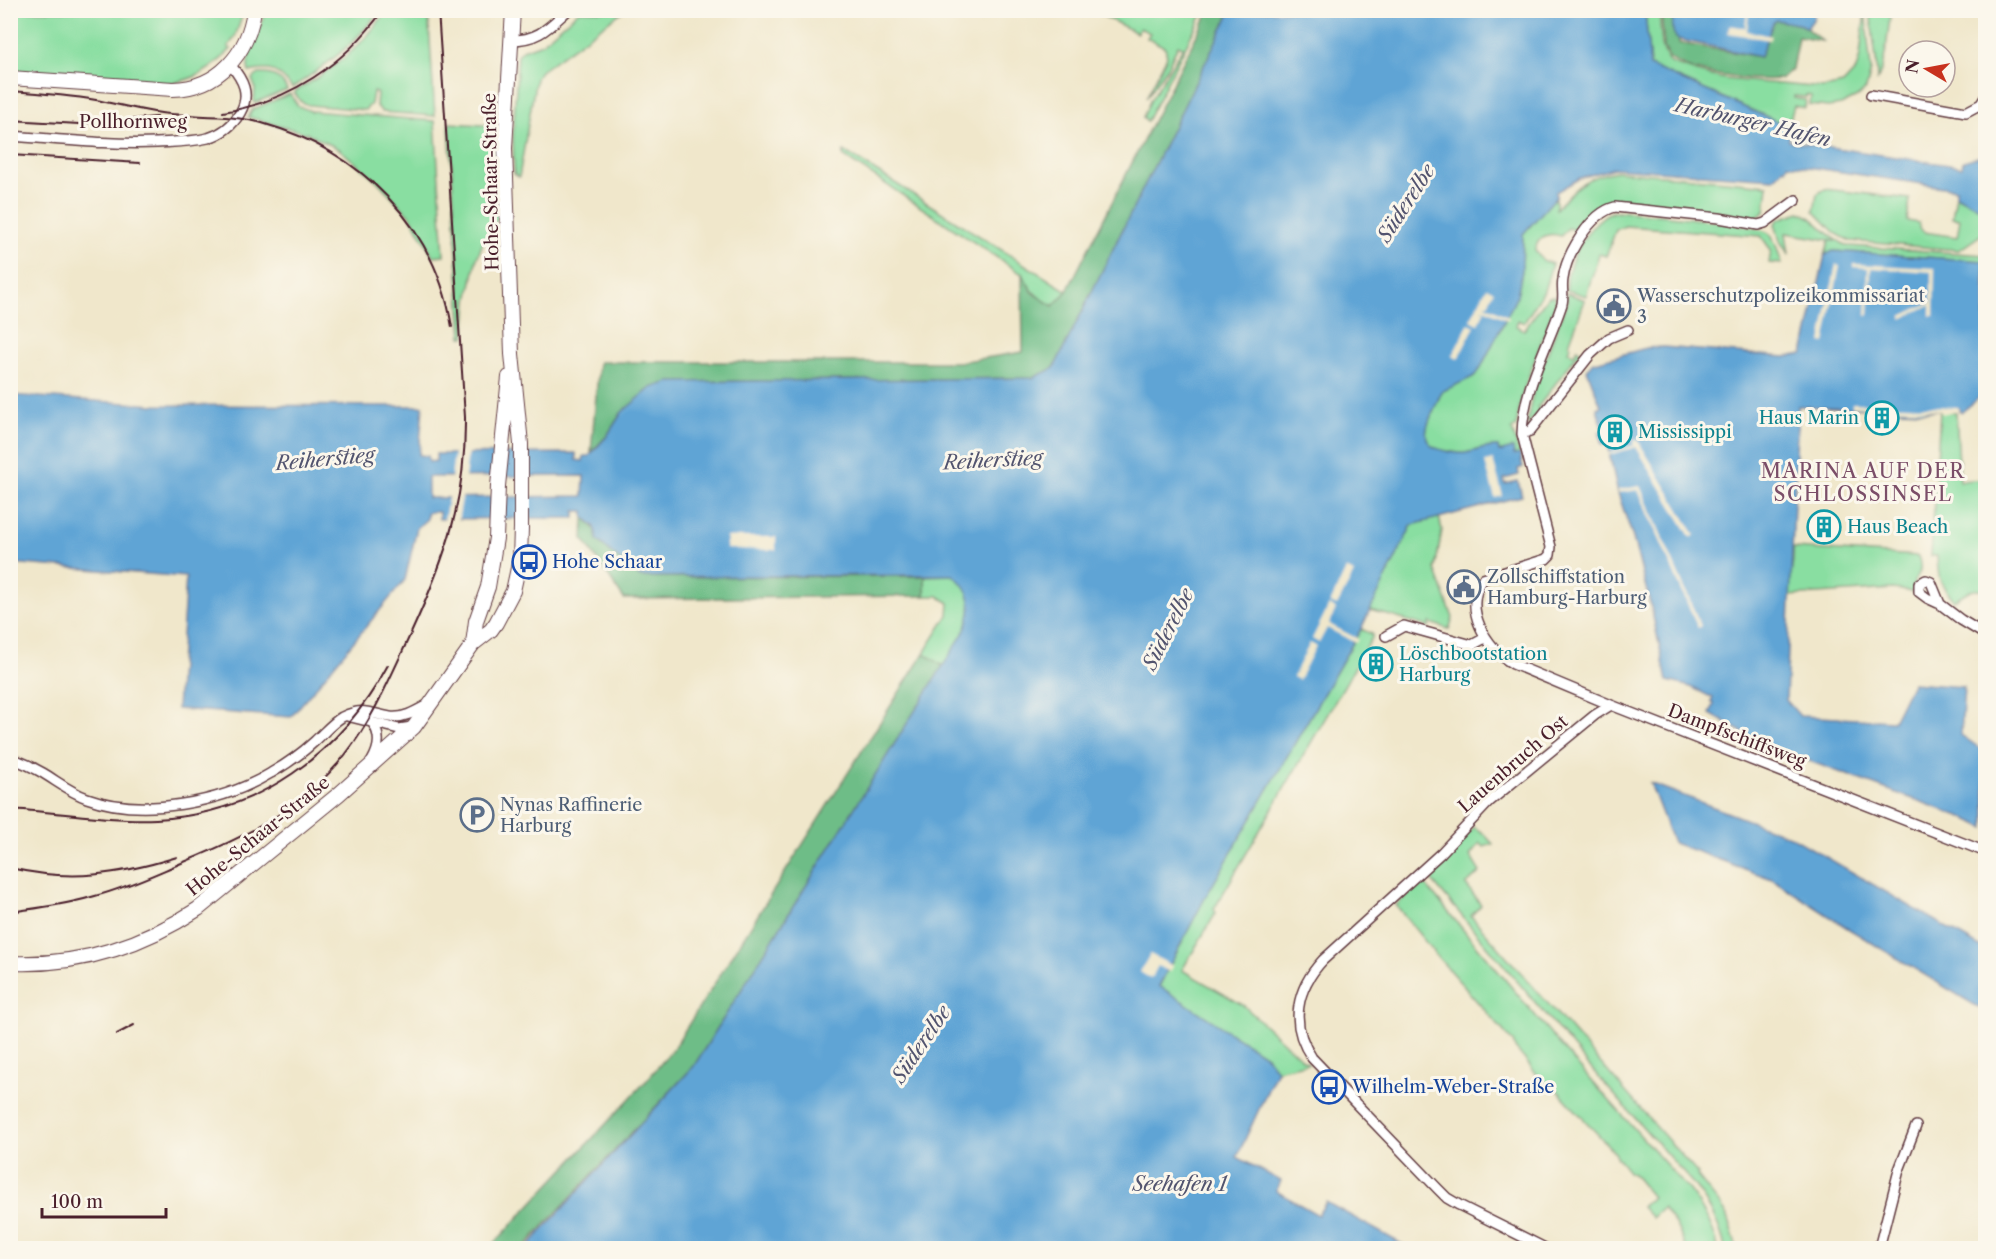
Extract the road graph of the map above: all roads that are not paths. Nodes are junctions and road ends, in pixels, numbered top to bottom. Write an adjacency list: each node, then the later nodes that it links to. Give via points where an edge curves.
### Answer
1 (254, 10): 5 (main road, via 245,40)
2 (513, 10): 4 (main road, Hohe-Schaar-Straße)
3 (568, 10): 4 (street, via 537,36)
4 (511, 40): 12 (main road, Hohe-Schaar-Straße, via 505,148)
5 (230, 64): 6 (main road, via 211,81 182,88); 9 (street, Pollhornweg, via 244,83 244,102 235,121 207,138 117,143)
6 (10, 78)
7 (1870, 95): 8 (street, via 1966,112 1981,104)
8 (1986, 96)
9 (10, 136)
10 (1797, 200): 13 (street, via 1758,225 1621,207 1599,215 1579,238 1563,274 1563,304 1530,390)
11 (1628, 330): 13 (street, via 1610,338 1590,355 1530,431)
12 (512, 354): 18 (main road, Hohe-Schaar-Straße, via 496,530 489,581); 18 (main road, Hohe-Schaar-Straße, via 521,444 520,559 513,591 502,614 491,630)
13 (1522, 434): 17 (street, Dampfschiffsweg, via 1551,553 1546,559 1481,581 1475,606)
14 (1940, 604): 15 (street)
15 (1986, 635)
16 (1386, 636): 17 (street, via 1404,626 1472,645)
17 (1485, 638): 20 (street, Dampfschiffsweg, via 1512,664)
18 (473, 644): 19 (main road, Hohe-Schaar-Straße)
19 (434, 701): 22 (street, via 410,714); 24 (main road, Hohe-Schaar-Straße, via 414,727)
20 (1611, 705): 27 (street, Dampfschiffsweg); 30 (street, Lauenbruch Ost, via 1498,793 1441,853 1315,969 1302,992 1298,1016 1302,1042 1311,1058 1438,1189 1459,1205)
21 (345, 716): 22 (street, via 367,711); 23 (street); 25 (street, via 270,774 216,796 181,803 136,806 95,801)
22 (391, 717): 24 (street)
23 (372, 722): 24 (street); 26 (street, via 379,743)
24 (400, 735): 26 (main road, Hohe-Schaar-Straße)
25 (10, 758)
26 (368, 768): 28 (main road, Hohe-Schaar-Straße, via 211,899 174,923 140,941 94,956)
27 (1986, 852)
28 (10, 963)
29 (1916, 1126): 31 (street, via 1899,1170)
30 (1545, 1248)
31 (1879, 1248)

